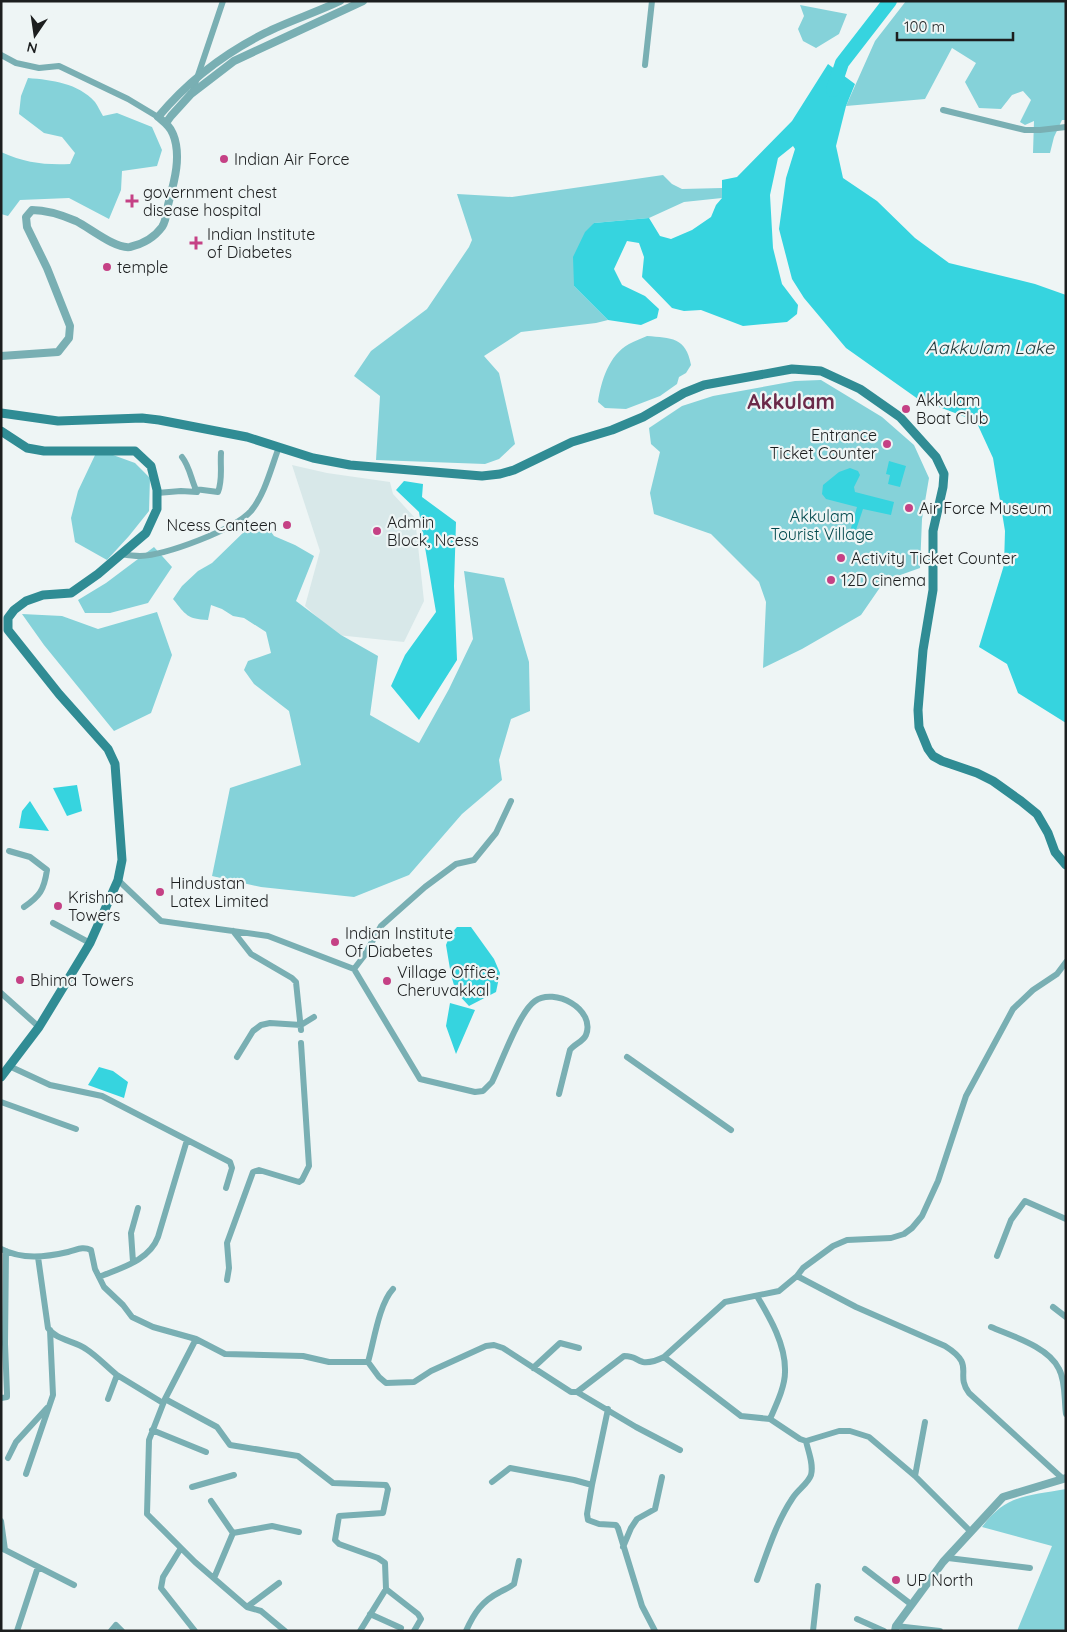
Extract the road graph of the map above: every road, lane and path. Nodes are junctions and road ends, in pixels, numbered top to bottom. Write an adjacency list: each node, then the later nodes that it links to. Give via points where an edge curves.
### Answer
1 (223, 1): 7 (street)
2 (340, 1): 7 (street, via 267,32 222,57)
3 (363, 1): 8 (street, via 234,61)
4 (652, 1): 6 (street)
5 (1, 55): 10 (street, via 16,63 38,68 59,66 128,99)
6 (645, 66)
7 (198, 76): 8 (street); 10 (street)
8 (191, 94): 11 (street)
9 (944, 110): 12 (street, via 1024,130)
10 (158, 118): 11 (street)
11 (166, 123): 13 (street, via 175,143 175,181 163,225 154,237 129,247 120,246 76,222 45,210 32,210 26,217 27,228 70,326 69,338 58,352)
12 (1066, 127)
13 (1, 356)
14 (1, 414): 16 (main road, via 58,421 159,420 247,437)
15 (1, 431): 20 (main road, via 27,448 135,451 152,466)
16 (279, 448): 21 (street, via 258,500 240,521 176,548 141,556); 24 (main road, via 350,465 482,476 514,470 572,442 612,430 704,385 792,369 821,371 860,389 900,417 936,457 944,474 932,531 933,590 918,710 919,727 928,749 942,761 993,781 1037,814 1055,852)
17 (222, 453): 19 (street, via 223,482 218,492)
18 (182, 457): 19 (street)
19 (195, 489): 20 (street, via 197,492)
20 (157, 493): 21 (main road, via 157,509 146,533)
21 (121, 554): 25 (main road, via 71,593 43,595 26,601 8,618 8,630 108,750 115,764 122,860)
22 (512, 801): 31 (street, via 496,833 474,860 456,864 381,926)
23 (9, 851): 26 (street, via 30,857 47,870 38,898)
24 (1066, 865)
25 (118, 880): 28 (street, via 161,921); 29 (main road)
26 (24, 907)
27 (53, 923): 29 (street)
28 (233, 931): 31 (street, via 268,936); 35 (street, via 251,954 296,982)
29 (90, 943): 34 (main road)
30 (1066, 962): 53 (street, via 1057,974 1013,1009 966,1096 938,1181 922,1216 912,1228 891,1238 847,1240 808,1264)
31 (354, 969): 41 (street, via 420,1079 475,1092 483,1091 492,1082 525,1012 535,1000 556,998 577,1007 587,1020 587,1034 570,1050)
32 (1, 993): 34 (street)
33 (314, 1017): 35 (street)
34 (38, 1026): 39 (main road)
35 (301, 1027): 37 (street, via 261,1025)
36 (302, 1043): 55 (street, via 308,1166 299,1182 259,1170 253,1172 227,1243)
37 (237, 1057)
38 (627, 1057): 44 (street)
39 (10, 1066): 40 (main road); 45 (street, via 50,1085 102,1096)
40 (1, 1077)
41 (559, 1094)
42 (1, 1102): 43 (street)
43 (76, 1129)
44 (731, 1130)
45 (186, 1140): 46 (street, via 230,1162 232,1168); 52 (street, via 156,1243 149,1253)
46 (226, 1188)
47 (138, 1208): 52 (street, via 131,1233)
48 (1066, 1219): 50 (street, via 1025,1201 1011,1220)
49 (4, 1250): 51 (street); 63 (street)
50 (998, 1256)
51 (38, 1257): 54 (street, via 84,1247 91,1250 94,1269); 61 (street)
52 (133, 1262): 54 (street)
53 (797, 1276): 57 (street, via 779,1291); 87 (street, via 956,1353 963,1362 965,1385 970,1393)
54 (99, 1277): 62 (street, via 104,1287 132,1316)
55 (227, 1280)
56 (393, 1289): 66 (street, via 381,1310)
57 (757, 1296): 65 (street, via 725,1302); 76 (street, via 783,1352 786,1373)
58 (1053, 1307): 59 (street)
59 (1066, 1318)
60 (991, 1327): 75 (street, via 1028,1342 1051,1358 1062,1377)
61 (50, 1330): 68 (street, via 60,1338 87,1349); 73 (street, via 53,1390)
62 (196, 1339): 66 (street, via 225,1354); 72 (street)
63 (3, 1345): 70 (street, via 7,1397)
64 (579, 1348): 67 (street, via 560,1343)
65 (664, 1357): 69 (street, via 642,1362 632,1356 624,1356); 76 (street, via 741,1416)
66 (368, 1362): 67 (street, via 386,1383 414,1382 479,1349 494,1346 503,1348)
67 (533, 1368): 69 (street, via 571,1392)
68 (117, 1375): 71 (street); 72 (street)
69 (577, 1392): 74 (street)
70 (1, 1398)
71 (108, 1399)
72 (164, 1401): 78 (street); 109 (street, via 217,1427 230,1445 298,1456 333,1483 386,1486 383,1513 339,1516 335,1540 385,1563)
73 (49, 1406): 82 (street, via 16,1442); 83 (street)
74 (608, 1409): 80 (street); 89 (street)
75 (1066, 1414)
76 (770, 1420): 79 (street)
77 (925, 1422): 85 (street)
78 (152, 1430): 81 (street); 97 (street, via 148,1440 147,1514)
79 (806, 1441): 85 (street, via 839,1431 859,1432); 105 (street, via 812,1467 810,1477 792,1497)
80 (680, 1450)
81 (206, 1452)
82 (8, 1458)
83 (26, 1474)
84 (234, 1475): 90 (street)
85 (915, 1476): 94 (street)
86 (662, 1477): 96 (street, via 656,1509 637,1519)
87 (1064, 1478): 94 (street, via 1003,1497)
88 (492, 1482): 89 (street, via 510,1468)
89 (592, 1485): 96 (street, via 588,1520 616,1525)
90 (192, 1487)
91 (210, 1501): 95 (street)
92 (1, 1521): 98 (street)
93 (298, 1532): 95 (street, via 272,1526)
94 (971, 1532): 99 (street)
95 (233, 1533): 104 (street)
96 (623, 1546): 124 (street, via 642,1606)
97 (181, 1548): 104 (street); 119 (street, via 163,1577 162,1588)
98 (3, 1549): 101 (street)
99 (948, 1558): 102 (street); 110 (street)
100 (519, 1561): 123 (street, via 514,1584 481,1605)
101 (38, 1567): 107 (street); 116 (street)
102 (1030, 1568)
103 (865, 1569): 110 (street)
104 (214, 1578): 111 (street)
105 (757, 1580)
106 (279, 1583): 111 (street)
107 (74, 1584)
108 (818, 1586): 125 (street)
109 (386, 1589): 112 (street); 122 (street, via 418,1614 421,1619)
110 (912, 1605): 115 (street)
111 (247, 1607): 120 (street, via 261,1611)
112 (370, 1614): 114 (street); 121 (street)
113 (857, 1619): 126 (street)
114 (401, 1628)
115 (896, 1628): 127 (street)
116 (17, 1631)
117 (111, 1631): 118 (street, via 116,1625)
118 (122, 1631)
119 (195, 1631)
120 (285, 1631)
121 (360, 1631)
122 (414, 1631)
123 (466, 1631)
124 (655, 1631)
125 (813, 1631)
126 (884, 1631)
127 (940, 1631)

